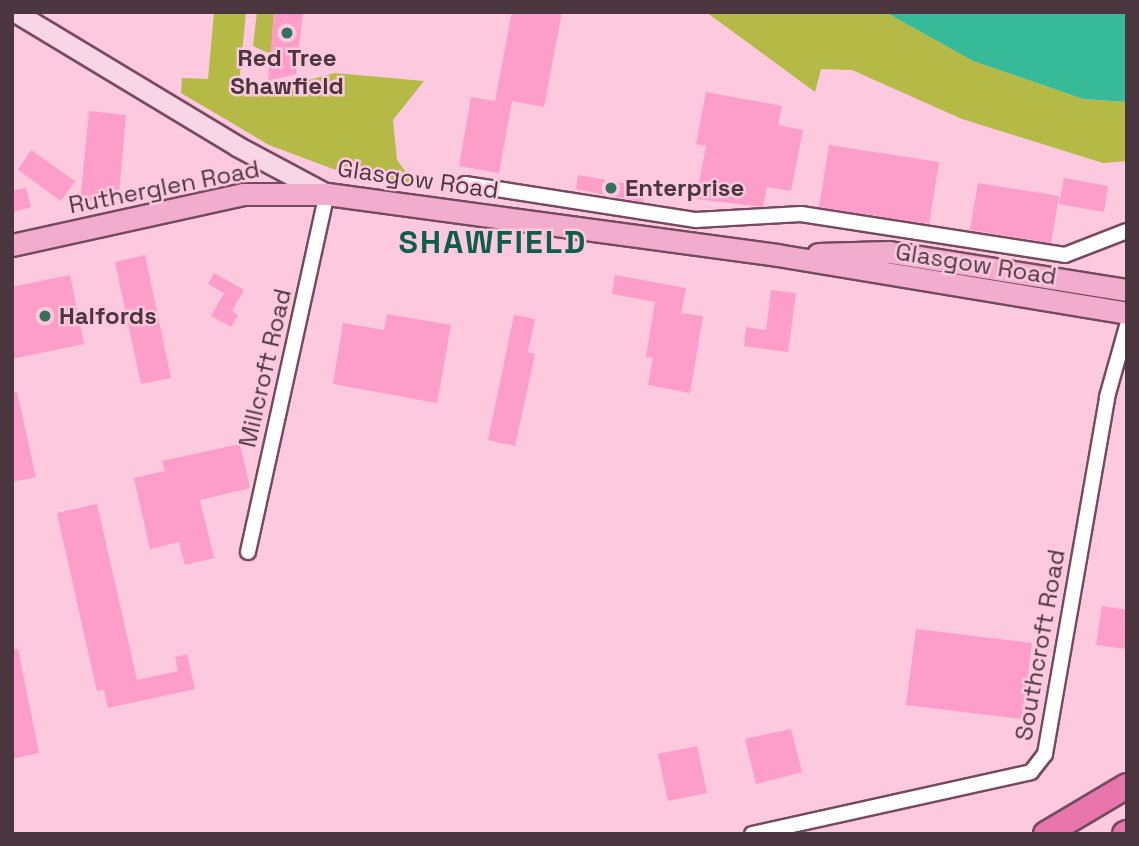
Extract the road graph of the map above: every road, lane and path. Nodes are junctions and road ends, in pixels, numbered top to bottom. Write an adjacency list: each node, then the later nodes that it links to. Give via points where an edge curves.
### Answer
1 (15, 12): 3 (street, Glasgow Road, via 237,146)
2 (465, 184): 4 (street, Glasgow Road, via 696,220 801,214 918,236 1065,255)
3 (327, 194): 5 (main road, Rutherglen Road, via 243,194); 6 (main road, Glasgow Road); 10 (street, Millcroft Road)
4 (1127, 231)
5 (12, 245)
6 (777, 255): 7 (main road, Glasgow Road, via 889,252); 8 (main road, Glasgow Road)
7 (1127, 290)
8 (1127, 313)
9 (1127, 326): 12 (street, Southcroft Road, via 1107,397 1045,754 1031,772)
10 (248, 552)
11 (1127, 786): 13 (highway)
12 (752, 834)
13 (1046, 834)

